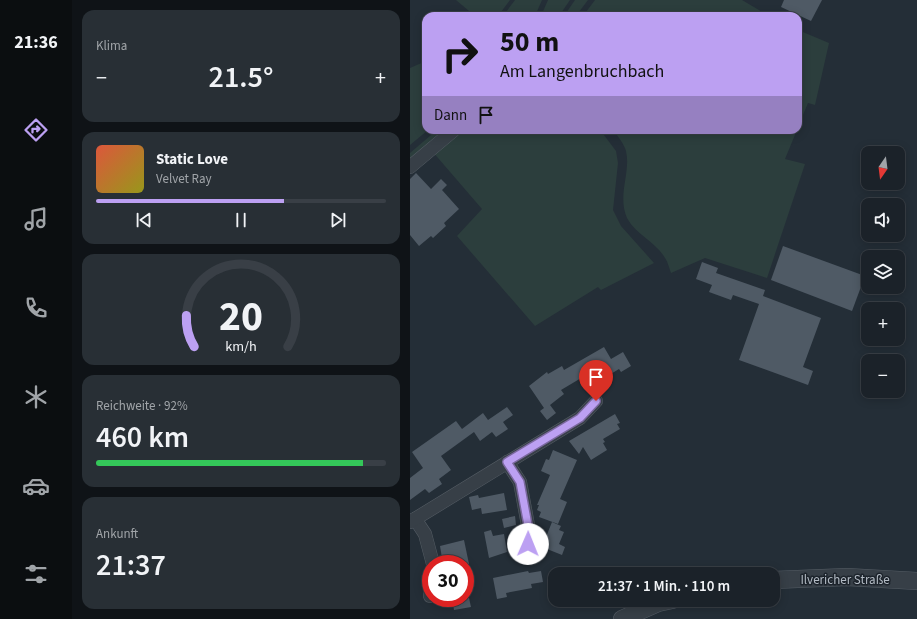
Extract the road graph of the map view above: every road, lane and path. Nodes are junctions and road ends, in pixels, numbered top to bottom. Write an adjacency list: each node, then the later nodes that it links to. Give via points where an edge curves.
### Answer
1 (449, 134): 2 (street)
2 (410, 167)
3 (596, 401): 4 (street, via 580,418)
4 (507, 462): 5 (street); 6 (street, via 520,482 530,536)
5 (413, 520): 7 (street, via 425,534)
6 (525, 552)
7 (431, 555)
8 (780, 580): 9 (street, Ilvericher Straße, via 847,577)
9 (917, 581)
10 (649, 607): 11 (street)
11 (622, 619)

